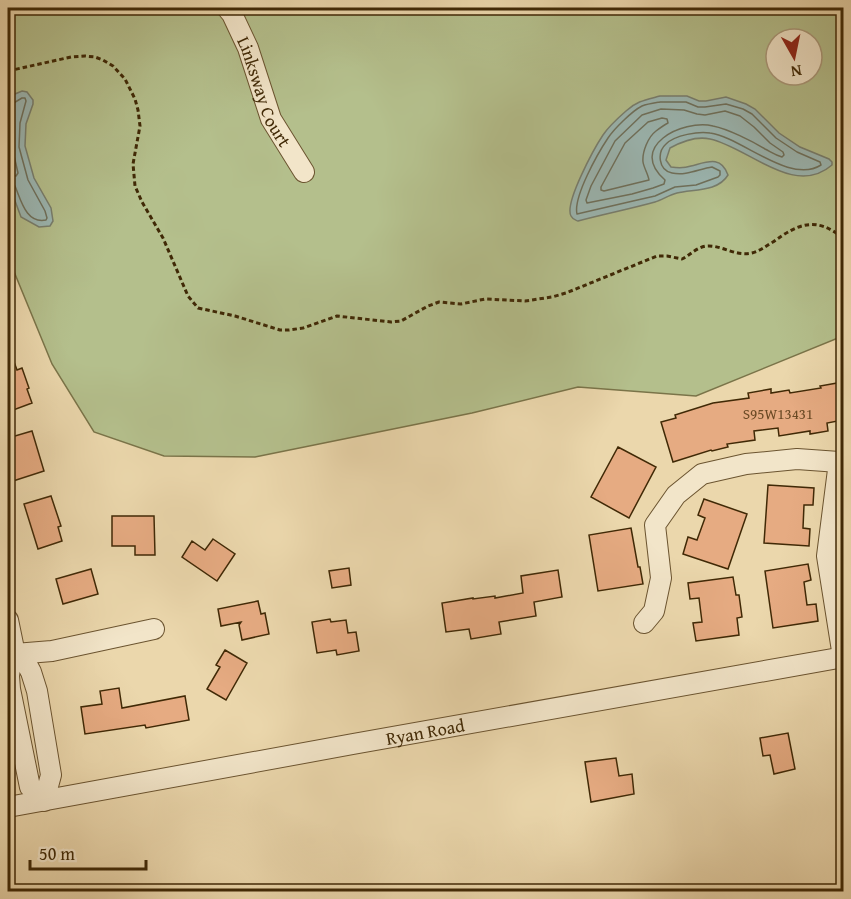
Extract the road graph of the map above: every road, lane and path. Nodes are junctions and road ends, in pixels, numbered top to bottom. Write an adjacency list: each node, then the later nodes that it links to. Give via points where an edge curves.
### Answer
1 (227, 8): 3 (street, Linksway Court, via 248,48 271,118)
2 (8, 72): 4 (path, via 85,56 113,66 130,88 138,110 135,186 188,296 202,310 280,330 303,328 337,316 401,321 439,302 552,297 657,256 682,259 708,246 733,253 756,252 807,224 832,229)
3 (304, 172)
4 (843, 239)
5 (841, 461): 7 (street, via 797,459 746,464 702,474 676,495 655,525 661,578 654,611); 10 (street, via 827,556)
6 (8, 620): 9 (street)
7 (644, 623)
8 (154, 629): 9 (street, via 52,651)
9 (11, 655): 11 (street, via 9,682 30,787)
10 (843, 657): 11 (street, Ryan Road)
11 (44, 801): 12 (street, Ryan Road)
12 (8, 807)

